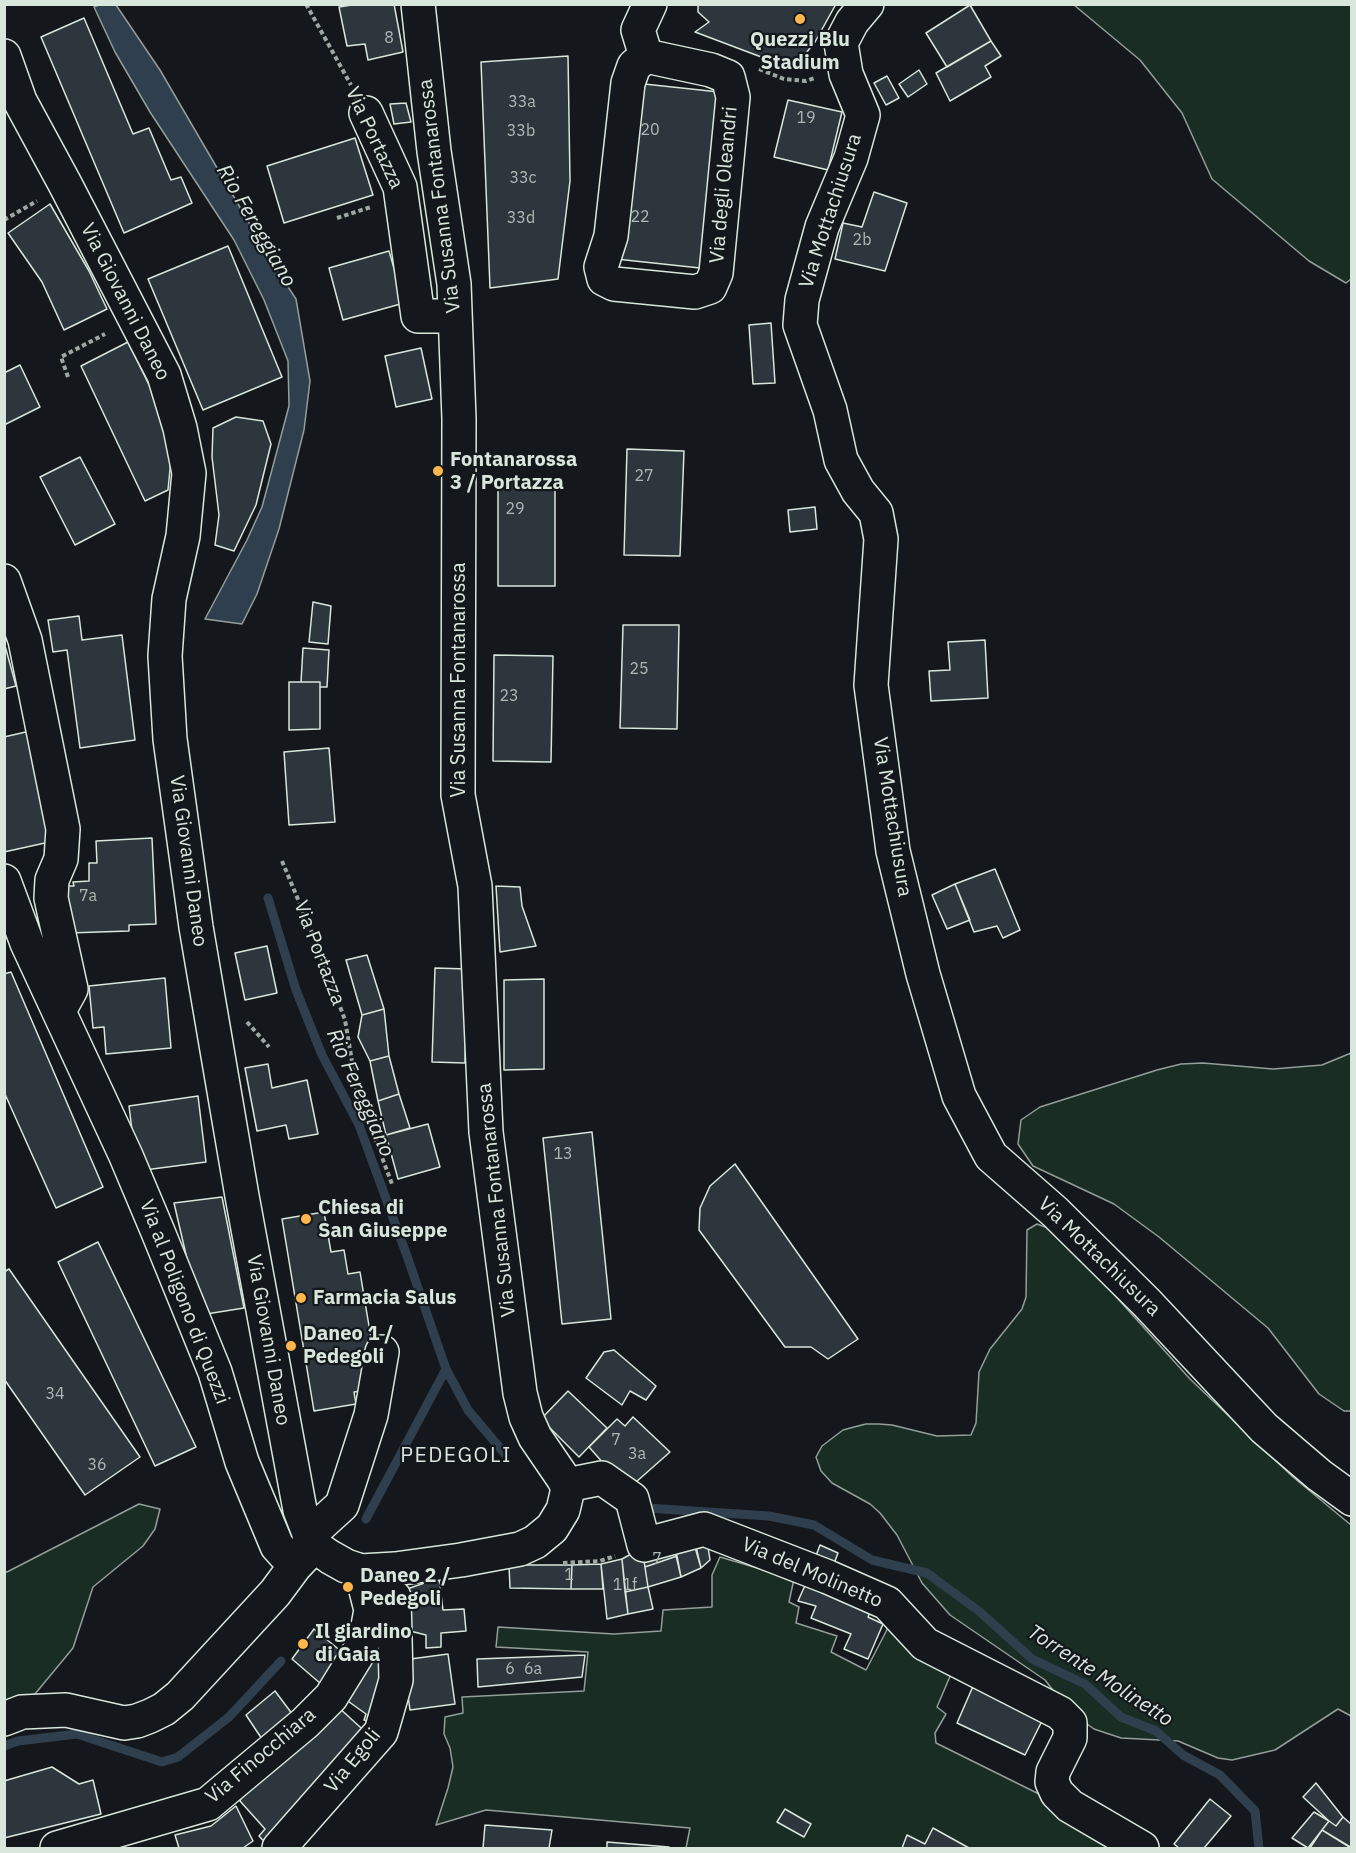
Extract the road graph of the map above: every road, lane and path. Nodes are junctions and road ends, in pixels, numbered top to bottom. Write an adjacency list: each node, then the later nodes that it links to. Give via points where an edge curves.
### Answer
1 (306, 4): 7 (path, Via Portazza)
2 (418, 4): 8 (street, Via Susanna Fontanarossa)
3 (650, 4): 6 (street, via 638,30)
4 (867, 4): 18 (street, Via Mottachiusura, via 841,43 846,74 863,115 851,158 822,227 802,300 800,325 830,410 841,460 876,513 881,539 871,685 893,852 959,1096 991,1156 1147,1303 1264,1428)
5 (4, 56): 9 (street, Via Giovanni Daneo, via 20,101)
6 (646, 56): 6 (street, Via degli Oleandri, via 634,66 628,83 611,236 601,267 603,279 614,284 695,292 710,287 716,273 733,97 728,77)
7 (366, 113): 8 (street, Via Portazza, via 400,187 418,316)
8 (455, 316): 17 (street, Via Susanna Fontanarossa, via 459,419 458,795 475,886 486,1132 520,1393 535,1437)
9 (135, 318): 10 (path, via 61,357); 19 (street, Via Giovanni Daneo, via 164,375 189,473 183,536 169,598 165,656 170,739 196,927)
10 (68, 377)
11 (4, 581): 14 (street, via 25,640 63,829 61,859 52,880 51,898 71,989)
12 (282, 861): 15 (path, Via Portazza, via 345,1020 357,1091)
13 (4, 881): 14 (street, Via al Poligono di Quezzi)
14 (59, 1011): 19 (street, Via al Poligono di Quezzi, via 159,1232 214,1372 260,1509 277,1546)
15 (392, 1184)
16 (382, 1352): 19 (street, via 371,1415 342,1506)
17 (567, 1485): 20 (street, via 558,1520 544,1536 520,1549); 25 (street, Via del Molinetto, via 602,1478 632,1499 644,1545 704,1529 887,1603 925,1644 1060,1713 1070,1723 1070,1738 1053,1772 1057,1793 1070,1806)
18 (1352, 1499)
19 (306, 1549): 20 (street); 22 (street, via 275,1593 180,1696 157,1712 124,1723 66,1710 22,1712)
20 (361, 1571): 21 (street, Via Finocchiara, via 370,1610)
21 (367, 1631): 23 (street, Via Finocchiara, via 360,1650 331,1696 305,1723 208,1804); 24 (street, Via Egoli, via 389,1597 393,1597 396,1680 381,1732)
22 (4, 1719)
23 (57, 1848)
24 (279, 1848)
25 (1142, 1848)

